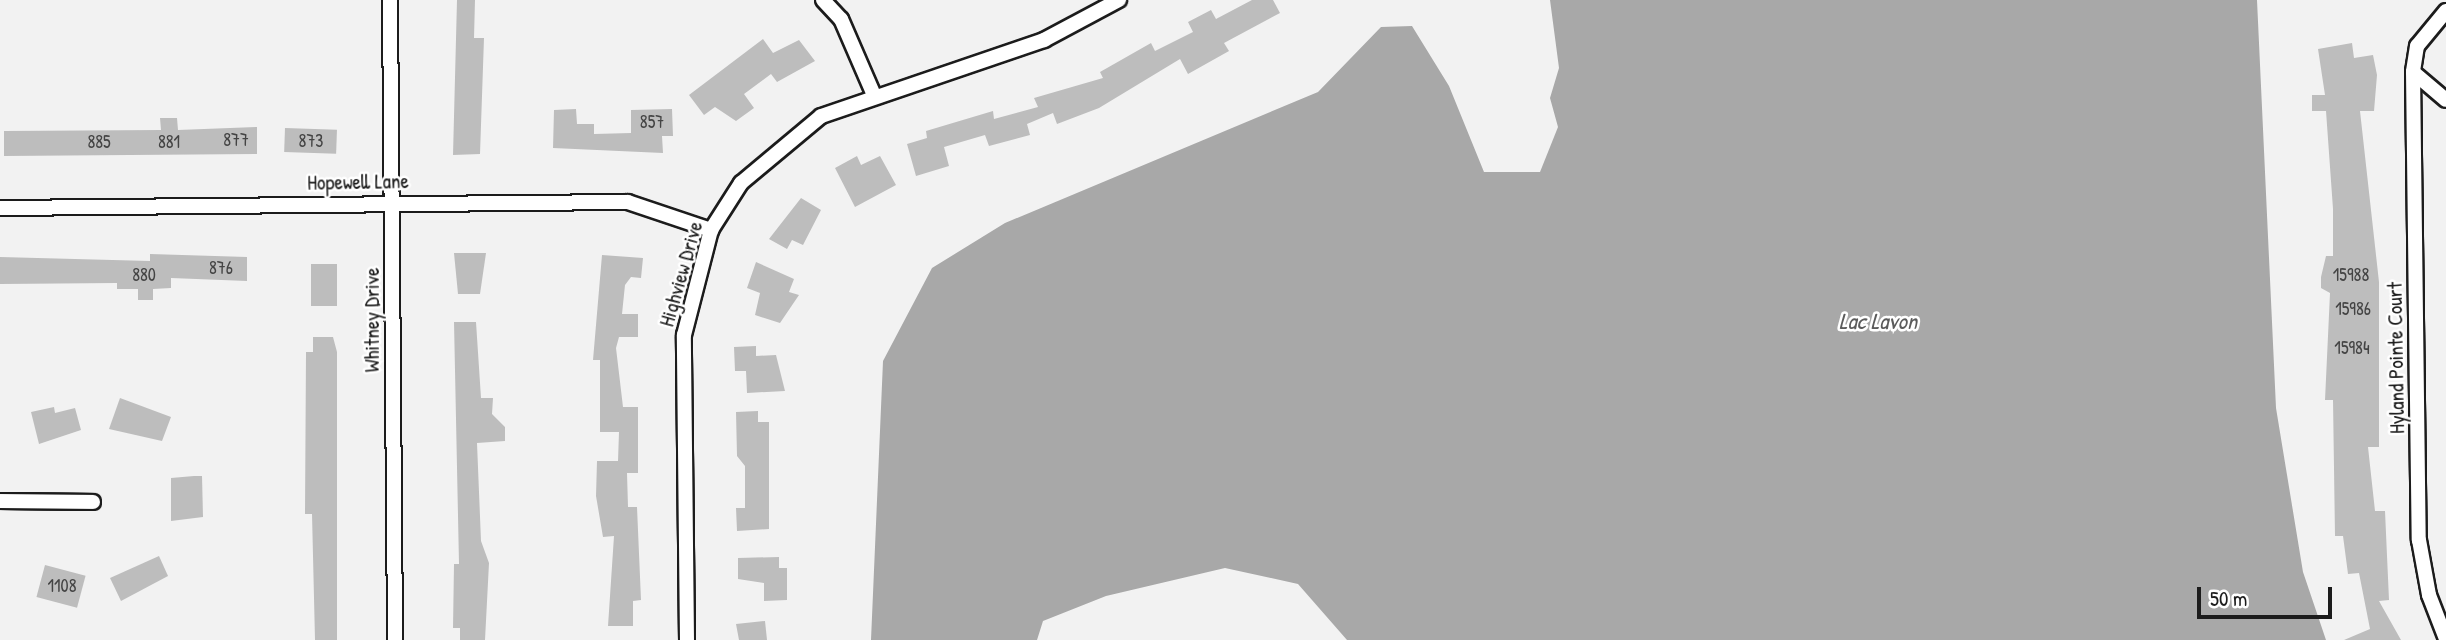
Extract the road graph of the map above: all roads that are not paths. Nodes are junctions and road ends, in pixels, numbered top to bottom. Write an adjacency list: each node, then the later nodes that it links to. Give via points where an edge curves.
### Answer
1 (390, 0): 8 (street, Whitney Drive)
2 (822, 0): 6 (street, via 841,19)
3 (1119, 0): 6 (street, Highview Drive, via 1044,40)
4 (2446, 11): 5 (street, Hyland Pointe Court, via 2417,46)
5 (2413, 72): 7 (street); 13 (street, Hyland Pointe Court, via 2419,540 2429,595)
6 (873, 93): 10 (street, Highview Drive, via 821,116 779,145 741,183)
7 (2446, 100)
8 (393, 202): 9 (street, Hopewell Lane); 10 (street, Hopewell Lane, via 628,202); 14 (street, Whitney Drive)
9 (0, 208)
10 (711, 230): 15 (street, Highview Drive, via 684,335)
11 (0, 501): 12 (street)
12 (93, 502)
13 (2446, 639)
14 (395, 640)
15 (687, 640)

